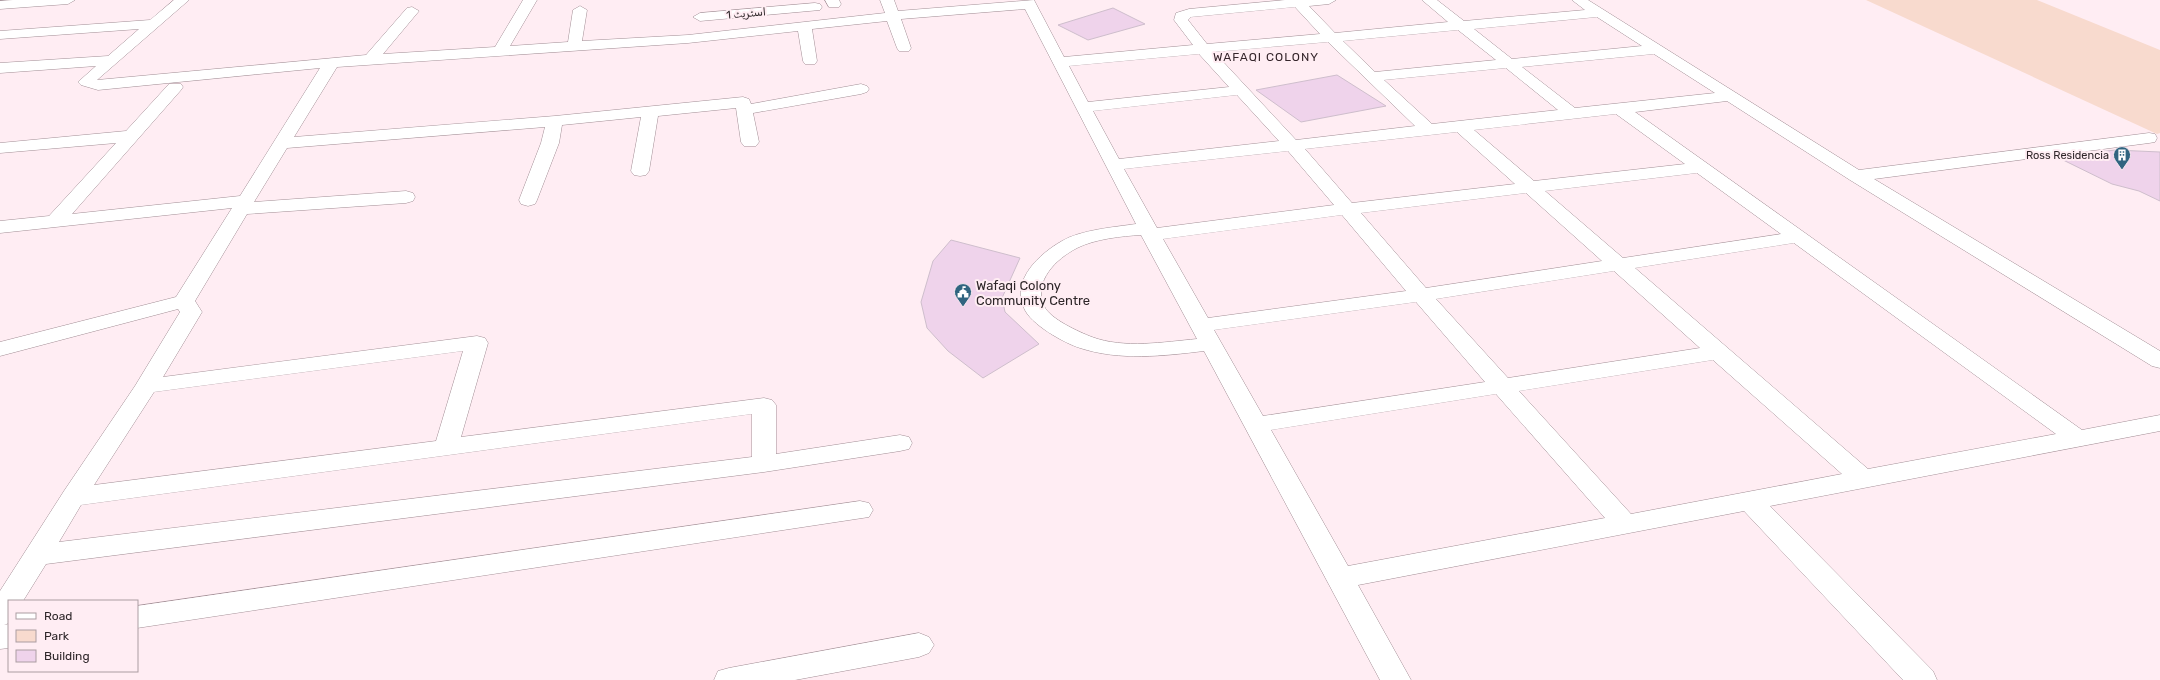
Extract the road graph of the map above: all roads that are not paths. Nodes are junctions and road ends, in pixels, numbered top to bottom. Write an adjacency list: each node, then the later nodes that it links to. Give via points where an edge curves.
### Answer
1 (68, 0): 10 (street)
2 (182, 0): 16 (street)
3 (530, 0): 25 (street)
4 (887, 0): 15 (street)
5 (1329, 0): 8 (street)
6 (1428, 0): 17 (street)
7 (1579, 0): 14 (street)
8 (1296, 1): 21 (street); 26 (street, via 1181,16 1181,20)
9 (1028, 3): 15 (street); 31 (street)
10 (0, 5)
11 (815, 7): 20 (street, اسٹریٹ 1, via 700,11)
12 (580, 10): 22 (street)
13 (412, 11): 27 (street)
14 (1599, 13): 17 (street); 24 (street)
15 (892, 16): 18 (street); 23 (street)
16 (155, 24): 19 (street); 28 (street)
17 (1461, 26): 21 (street); 32 (street)
18 (805, 27): 20 (street); 29 (street)
19 (0, 35)
20 (701, 38): 22 (street)
21 (1333, 38): 26 (street); 34 (street)
22 (574, 47): 25 (street)
23 (904, 48)
24 (1658, 49): 32 (street); 38 (street)
25 (500, 50): 27 (street)
26 (1204, 50): 31 (street); 37 (street)
27 (371, 59): 30 (street)
28 (113, 60): 30 (street, via 86,82 98,84); 33 (street)
29 (810, 61)
30 (332, 62): 49 (street)
31 (1058, 62): 39 (street)
32 (1509, 64): 34 (street); 43 (street)
33 (0, 68)
34 (1372, 77): 46 (street)
35 (175, 87): 47 (street)
36 (861, 88): 41 (street)
37 (1242, 90): 39 (street); 51 (street)
38 (1730, 96): 40 (street); 56 (street)
39 (1083, 107): 53 (street)
40 (1619, 108): 43 (street); 54 (street)
41 (744, 110): 42 (street, via 742,102); 50 (street)
42 (650, 112): 44 (street); 55 (street)
43 (1572, 114): 45 (street)
44 (555, 121): 49 (street); 59 (street, via 550,144)
45 (1460, 126): 46 (street); 57 (street)
46 (1428, 130): 51 (street)
47 (132, 136): 52 (street); 62 (street)
48 (2149, 138): 56 (street)
49 (283, 142): 60 (street)
50 (750, 142)
51 (1292, 145): 53 (street); 61 (street)
52 (0, 148)
53 (1115, 165): 64 (street)
54 (1700, 167): 57 (street); 65 (street)
55 (640, 170)
56 (1856, 176): 70 (street)
57 (1530, 187): 61 (street); 66 (street)
58 (406, 197): 60 (street)
59 (528, 200)
60 (244, 205): 62 (street); 68 (street)
61 (1347, 209): 64 (street); 67 (street)
62 (54, 221): 63 (street)
63 (0, 227)
64 (1150, 232): 69 (street); 69 (street, via 1101,234 1070,244 1045,261 1031,285 1034,308 1055,328 1087,343 1120,349 1162,349)
65 (1798, 237): 66 (street); 79 (street)
66 (1618, 264): 67 (street); 72 (street)
67 (1421, 295): 69 (street); 76 (street)
68 (184, 301): 71 (street); 75 (street, via 191,312)
69 (1206, 334): 78 (street)
70 (2130, 343): 73 (street); 74 (street)
71 (0, 349)
72 (1718, 352): 76 (street); 83 (street)
73 (2160, 354)
74 (2160, 361)
75 (146, 386): 81 (street, via 477,343); 84 (street)
76 (1502, 386): 78 (street); 87 (street)
77 (2160, 423): 79 (street)
78 (1256, 424): 89 (street)
79 (2079, 439): 83 (street)
80 (900, 443): 82 (street)
81 (446, 447): 82 (street, via 764,405); 84 (street)
82 (764, 464): 88 (street)
83 (1863, 479): 85 (street)
84 (73, 497): 88 (street)
85 (1750, 501): 87 (street); 97 (street)
86 (860, 510): 93 (street)
87 (1625, 524): 89 (street)
88 (38, 555): 90 (street)
89 (1340, 578): 96 (street)
90 (10, 600)
91 (8, 602): 92 (street)
92 (0, 615)
93 (138, 617)
94 (919, 645): 95 (street)
95 (729, 680)
96 (1396, 680)
97 (1922, 680)

